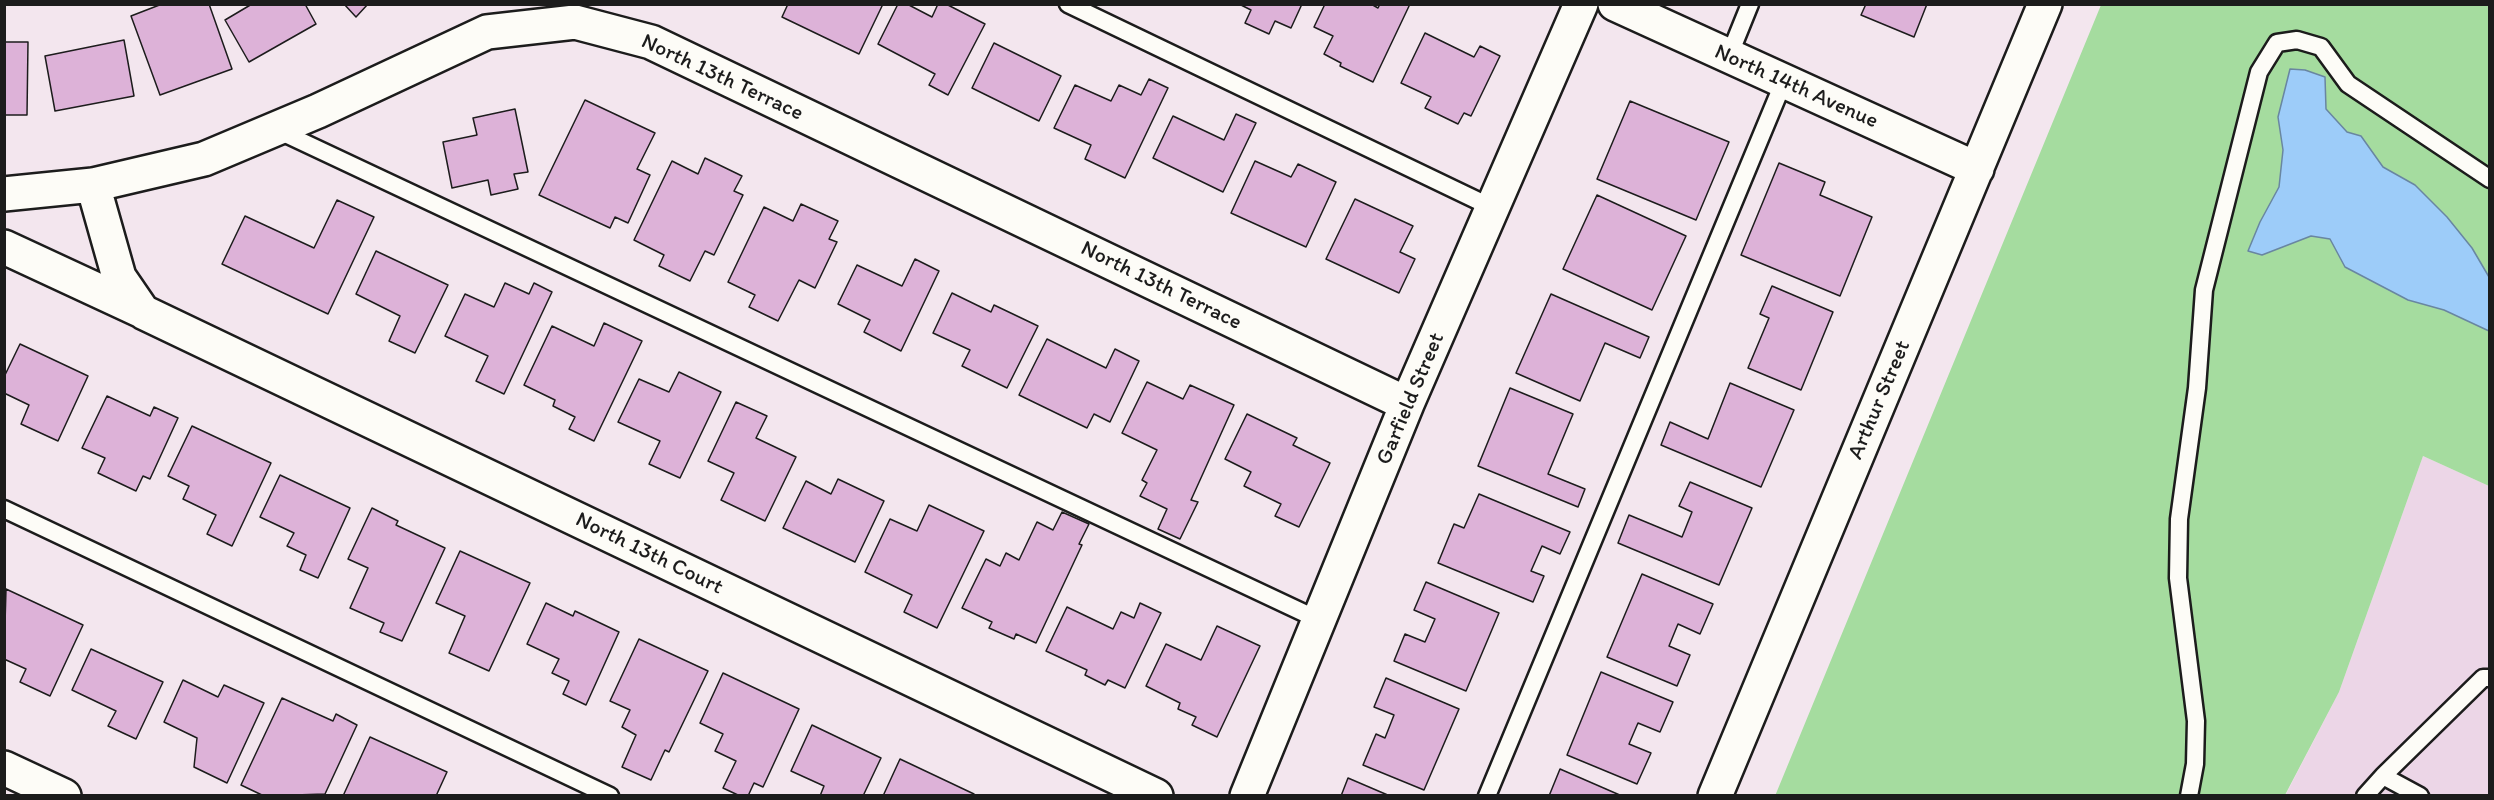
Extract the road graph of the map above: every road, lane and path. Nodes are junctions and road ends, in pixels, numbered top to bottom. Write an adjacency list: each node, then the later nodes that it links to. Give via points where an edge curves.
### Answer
1 (1068, 4): 13 (lane)
2 (1581, 4): 13 (street, Garfield Street)
3 (1615, 4): 6 (street, North 14th Avenue)
4 (1750, 4): 6 (lane)
5 (2045, 4): 9 (street, Arthur Street)
6 (1729, 56): 7 (street, North 14th Avenue)
7 (1784, 81): 9 (street, North 14th Avenue); 26 (lane)
8 (275, 129): 11 (street, North 13th Terrace, via 204,159); 16 (street, North 13th Terrace, via 487,32 575,22 651,42); 18 (lane)
9 (1977, 169): 27 (street, Arthur Street)
10 (2490, 179): 28 (lane, via 2348,84 2321,47 2297,40 2277,43 2259,72 2204,290 2197,388 2179,519 2178,578 2196,721 2195,764)
11 (93, 185): 12 (street, North 13th Terrace); 15 (street, via 119,277)
12 (4, 194)
13 (1493, 208): 16 (street, Garfield Street)
14 (4, 247): 15 (street, North 13th Court)
15 (143, 312): 24 (street, North 13th Court)
16 (1407, 404): 18 (street, Garfield Street)
17 (4, 509): 23 (lane)
18 (1319, 620): 25 (street, Garfield Street)
19 (2490, 678): 21 (lane, via 2483,678)
20 (4, 768): 22 (street)
21 (2383, 776): 29 (lane); 30 (lane)
22 (64, 795)
23 (610, 795)
24 (1156, 795)
25 (1247, 795)
26 (1486, 795)
27 (1715, 795)
28 (2189, 795)
29 (2365, 795)
30 (2420, 795)

